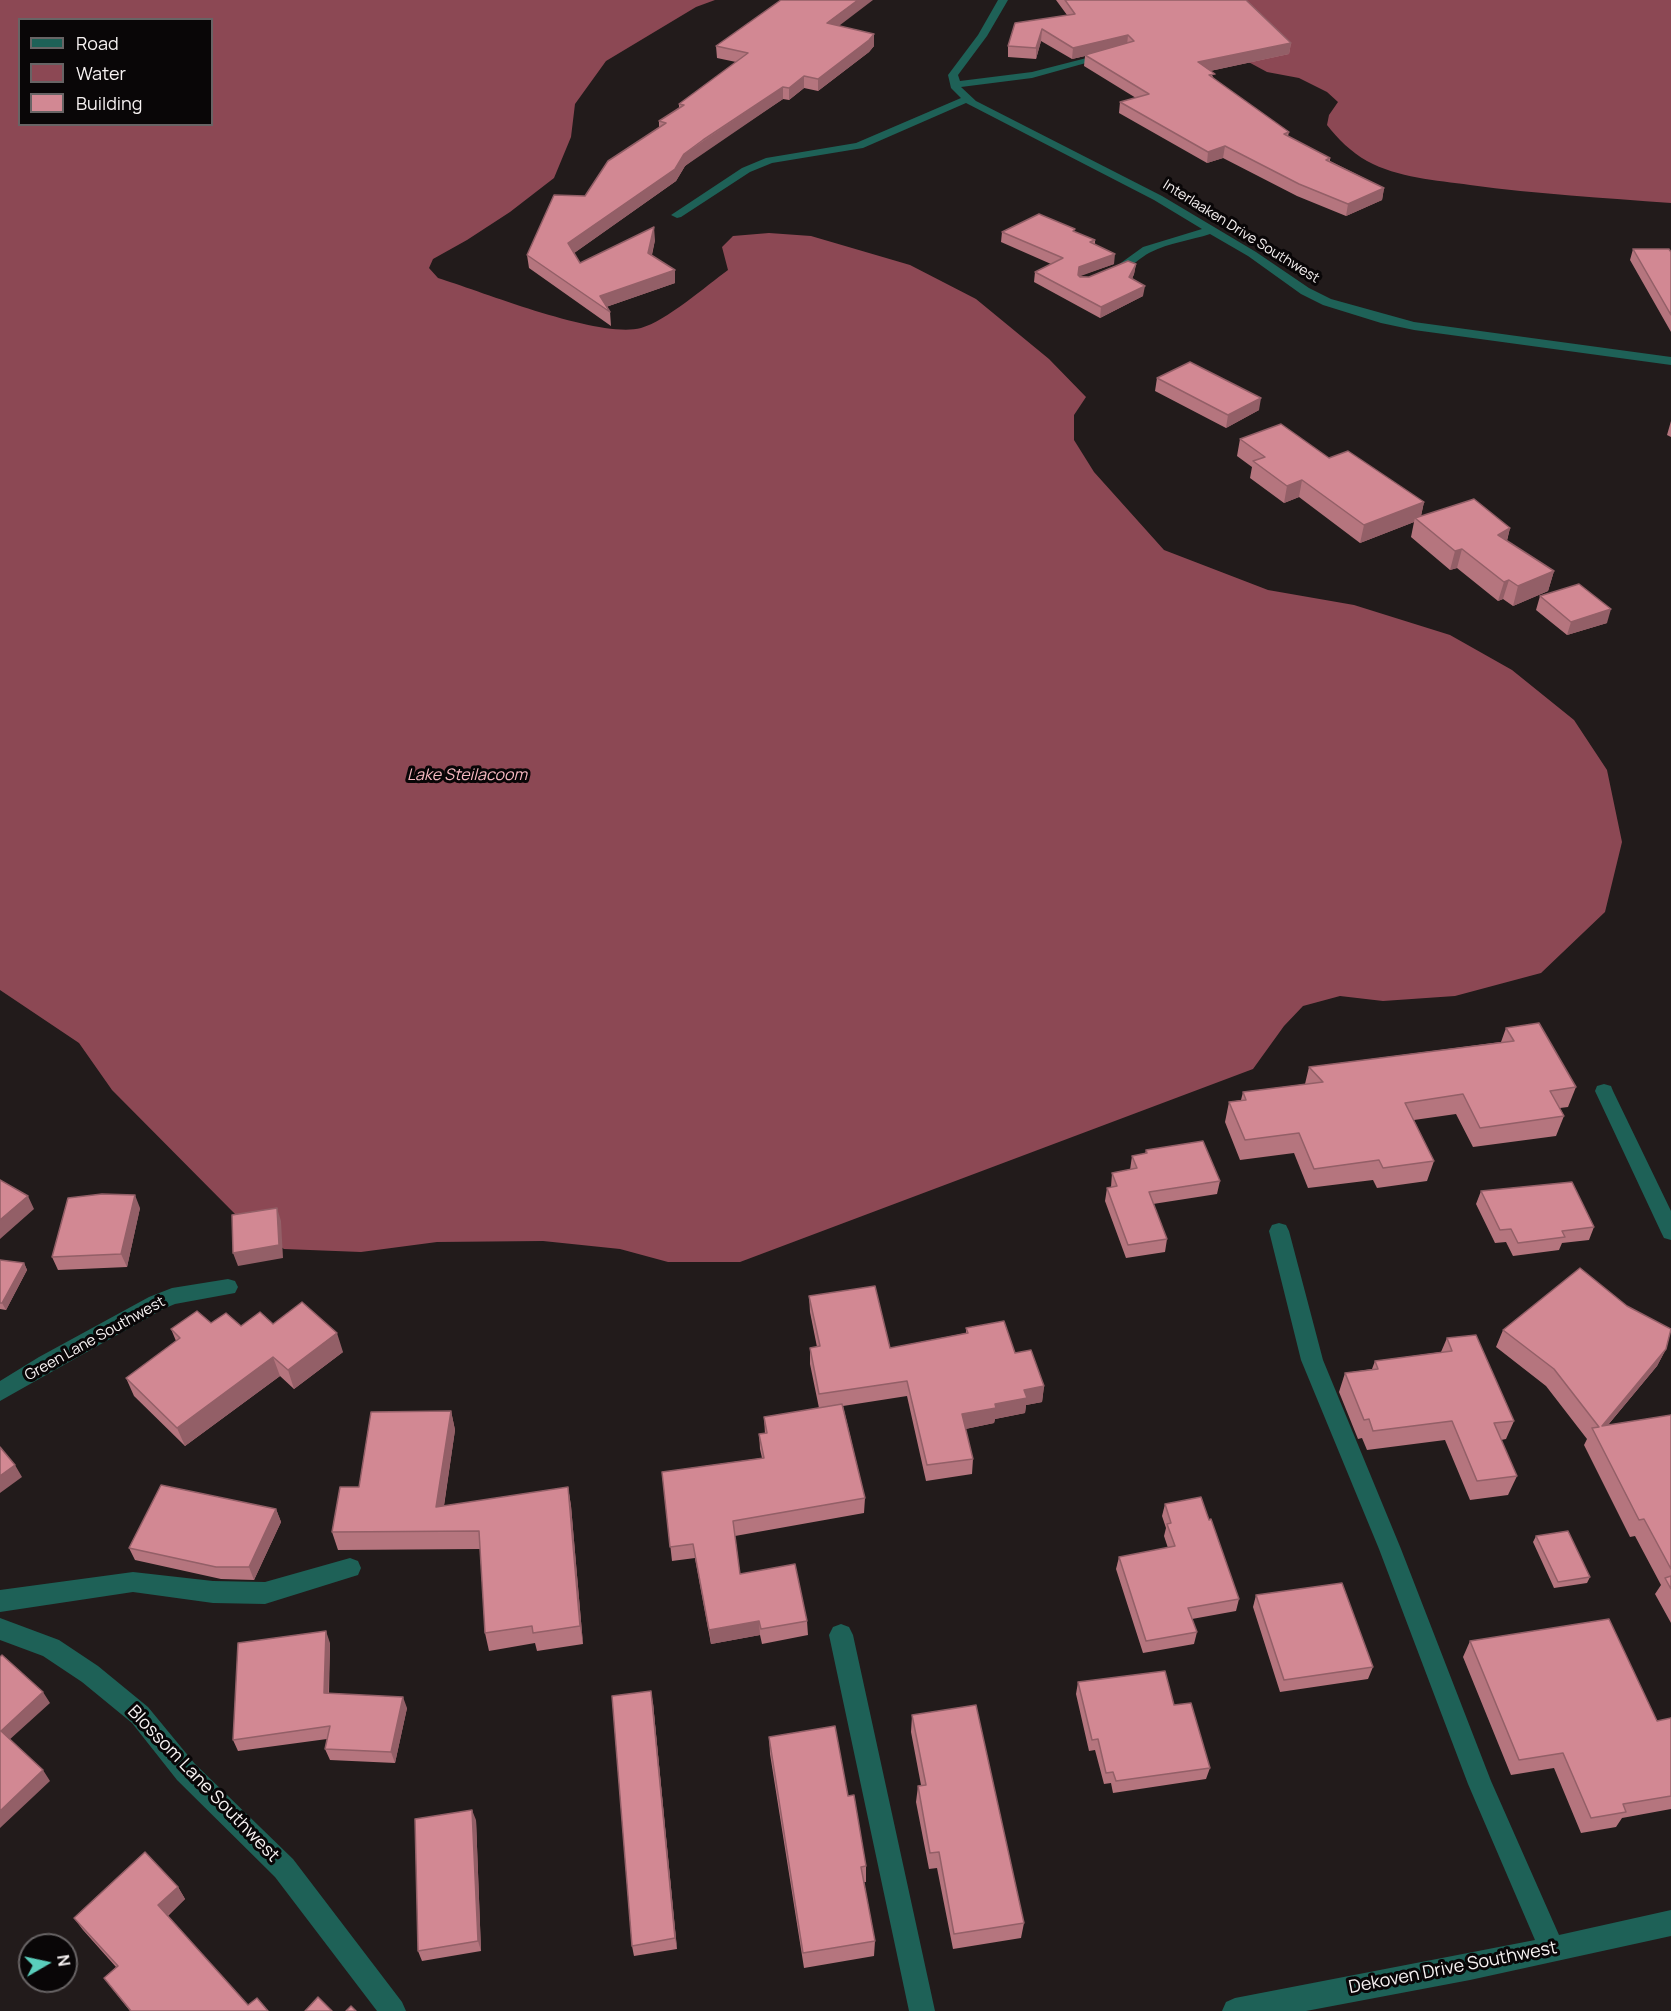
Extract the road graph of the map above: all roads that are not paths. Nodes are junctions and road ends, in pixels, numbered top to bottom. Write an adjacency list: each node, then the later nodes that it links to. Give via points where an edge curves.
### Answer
1 (1003, 0): 3 (street, via 953,75)
2 (1116, 54): 3 (street, via 1032,75)
3 (955, 85): 4 (street, Interlaaken Drive Southwest)
4 (968, 99): 5 (street, via 859,146 770,160 746,170); 6 (street, Interlaaken Drive Southwest)
5 (677, 215)
6 (1212, 230): 7 (street, via 1147,249 1122,267); 8 (street, Interlaaken Drive Southwest, via 1305,291 1384,320)
7 (1092, 278)
8 (1671, 361)
9 (1604, 1091): 11 (street)
10 (1279, 1231): 19 (street, via 1312,1360 1480,1784)
11 (1671, 1232)
12 (228, 1287): 13 (street, Green Lane Southwest, via 172,1296 156,1303)
13 (0, 1392)
14 (350, 1568): 15 (street, via 265,1593 213,1592 133,1582)
15 (0, 1601)
16 (0, 1629): 20 (street, Blossom Lane Southwest, via 51,1648 140,1715 186,1772 284,1868)
17 (841, 1635): 21 (street)
18 (1671, 1923): 19 (street, Dekoven Drive Southwest)
19 (1552, 1949): 22 (street, Dekoven Drive Southwest)
20 (393, 2011)
21 (922, 2011)
22 (1234, 2011)

